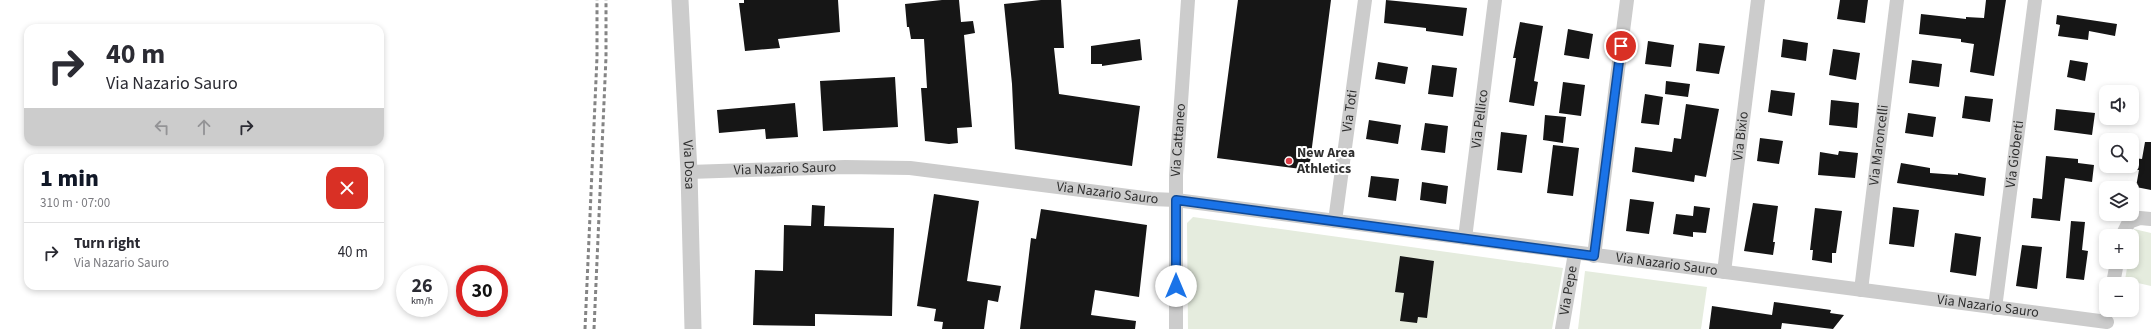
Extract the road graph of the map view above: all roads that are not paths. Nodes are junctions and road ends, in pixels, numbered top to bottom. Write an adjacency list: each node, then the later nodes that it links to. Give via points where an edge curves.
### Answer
1 (680, 0): 9 (street, Via Dosa)
2 (1188, 0): 10 (street, Via Cattaneo)
3 (1365, 0): 12 (street, Via Toti)
4 (1495, 0): 14 (street, Via Pellico)
5 (1627, 0): 16 (street, Via Pepe)
6 (1758, 0): 17 (street, Via Bixio)
7 (1897, 0): 18 (street, Via Maroncelli)
8 (2035, 0): 19 (street, Via Gioberti)
9 (689, 172): 10 (street, Via Nazario Sauro, via 845,167 910,168); 21 (street, Via Dosa)
10 (1176, 200): 12 (street, Via Nazario Sauro); 22 (street, Via Cattaneo)
11 (2151, 219): 13 (street, via 2140,218 2129,222)
12 (1335, 221): 14 (street, Via Nazario Sauro)
13 (2126, 229)
14 (1465, 238): 15 (street, Via Nazario Sauro)
15 (1574, 253): 16 (street, Via Nazario Sauro); 23 (street, Via Pepe)
16 (1594, 256): 17 (street, Via Nazario Sauro)
17 (1724, 272): 18 (street, Via Nazario Sauro)
18 (1861, 290): 19 (street, Via Nazario Sauro)
19 (1994, 308): 20 (street, Via Nazario Sauro)
20 (2107, 320)
21 (693, 329)
22 (1176, 329)
23 (1562, 329)

